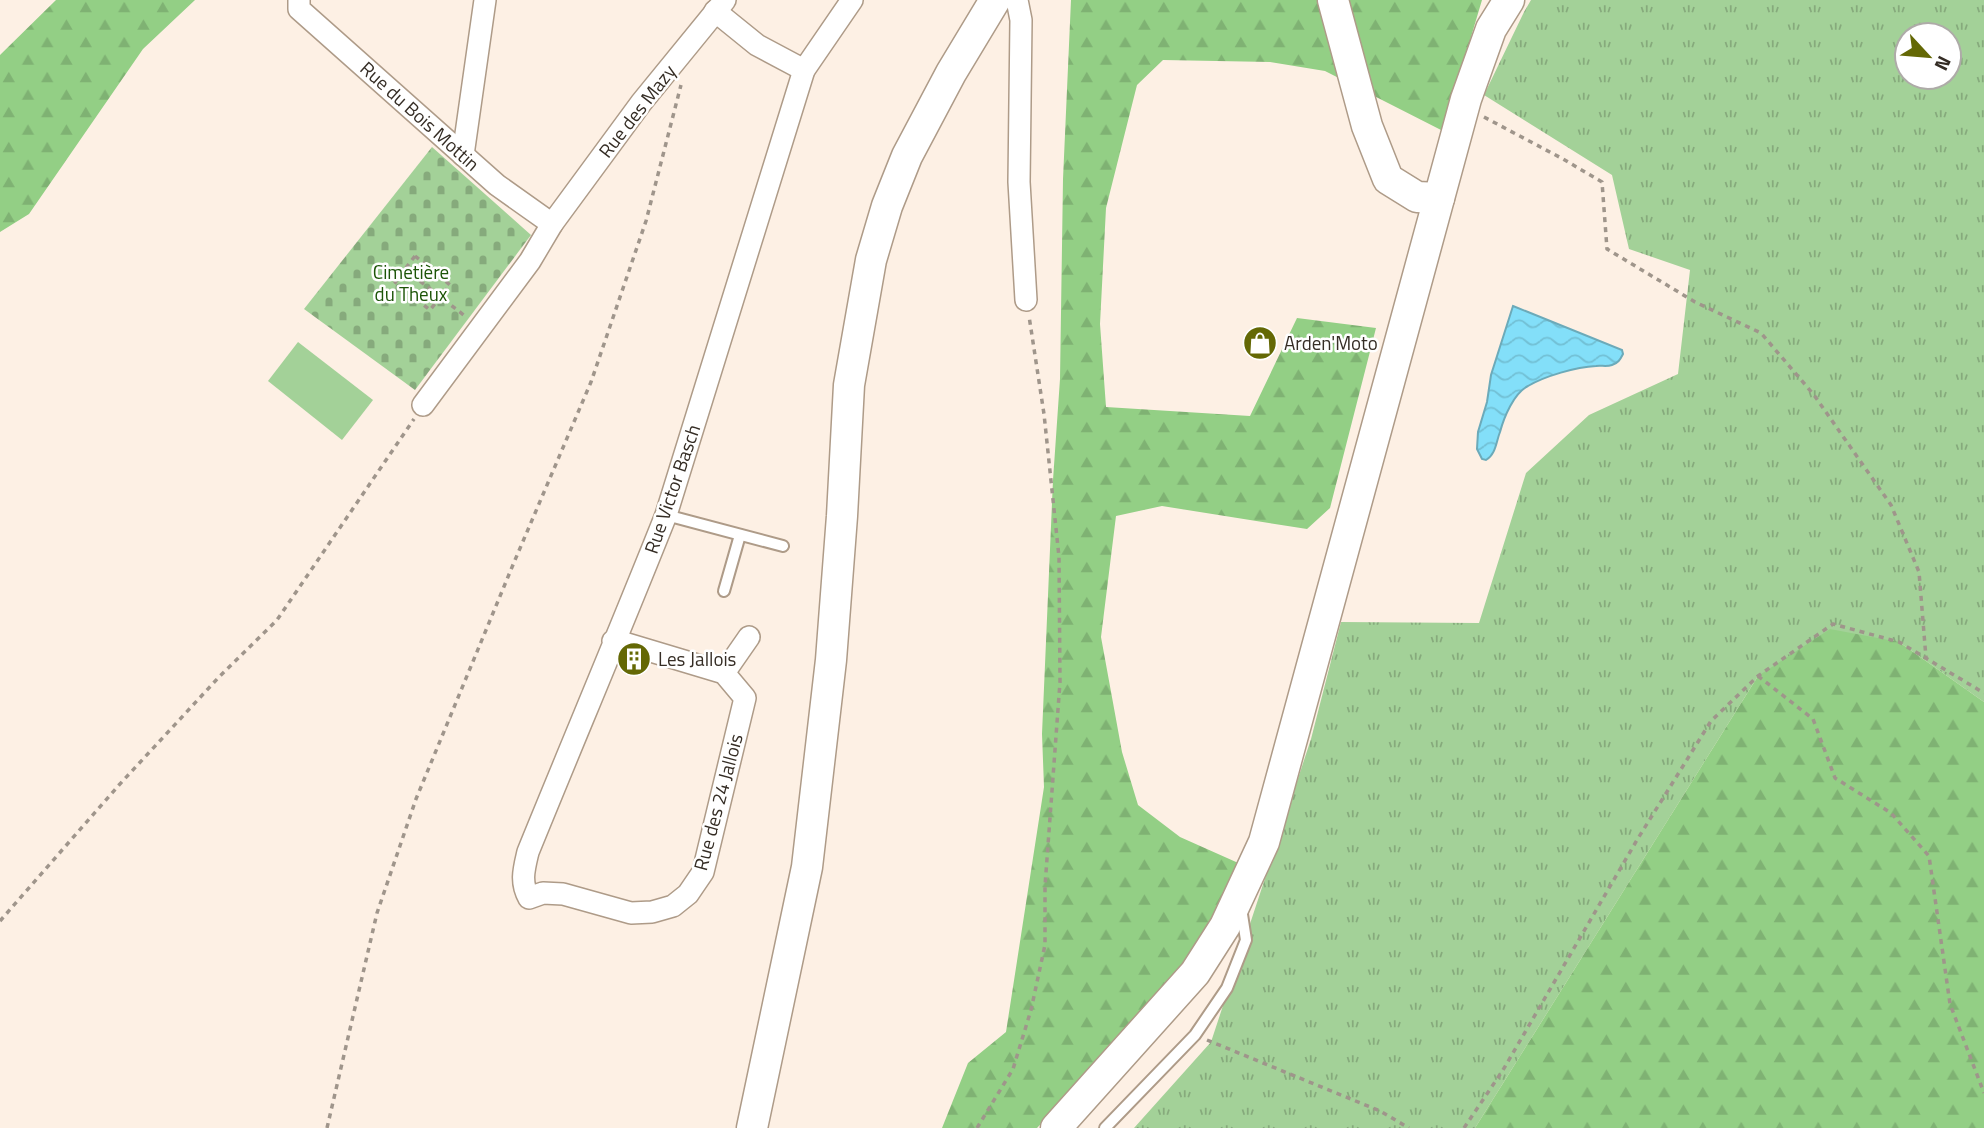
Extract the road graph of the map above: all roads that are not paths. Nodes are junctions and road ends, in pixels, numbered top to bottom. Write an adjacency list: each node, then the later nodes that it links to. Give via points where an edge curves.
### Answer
1 (299, 0): 10 (street, Rue du Bois Mottin, via 299,9)
2 (485, 0): 10 (street)
3 (852, 0): 9 (street, Rue Victor Basch)
4 (995, 0): 24 (street, via 907,156 871,260 849,385 831,660 807,867)
5 (1017, 0): 13 (street)
6 (1333, 0): 11 (street, via 1367,126 1388,179 1417,197)
7 (1508, 0): 11 (street, via 1491,29 1464,106)
8 (720, 6): 9 (street, via 757,45); 12 (street, Rue des Mazy)
9 (804, 70): 15 (street, Rue Victor Basch)
10 (463, 155): 12 (street, Rue du Bois Mottin)
11 (1439, 198): 22 (street, via 1264,842)
12 (552, 224): 14 (street, Rue des Mazy, via 530,261)
13 (1026, 300)
14 (423, 405)
15 (666, 515): 16 (lane); 20 (street, Rue Victor Basch)
16 (740, 535): 17 (lane); 18 (lane)
17 (783, 546)
18 (724, 591)
19 (749, 637): 21 (street)
20 (613, 642): 21 (street); 23 (street, Rue Victor Basch, via 528,852 523,882)
21 (724, 673): 23 (street, Rue des 24 Jallois, via 745,698 703,872 688,894 674,906 632,913 563,894)
22 (1239, 896): 25 (street, via 1195,973); 26 (lane, via 1247,940 1227,988 1195,1035)
23 (529, 898)
24 (752, 1128)
25 (1056, 1128)
26 (1105, 1128)

